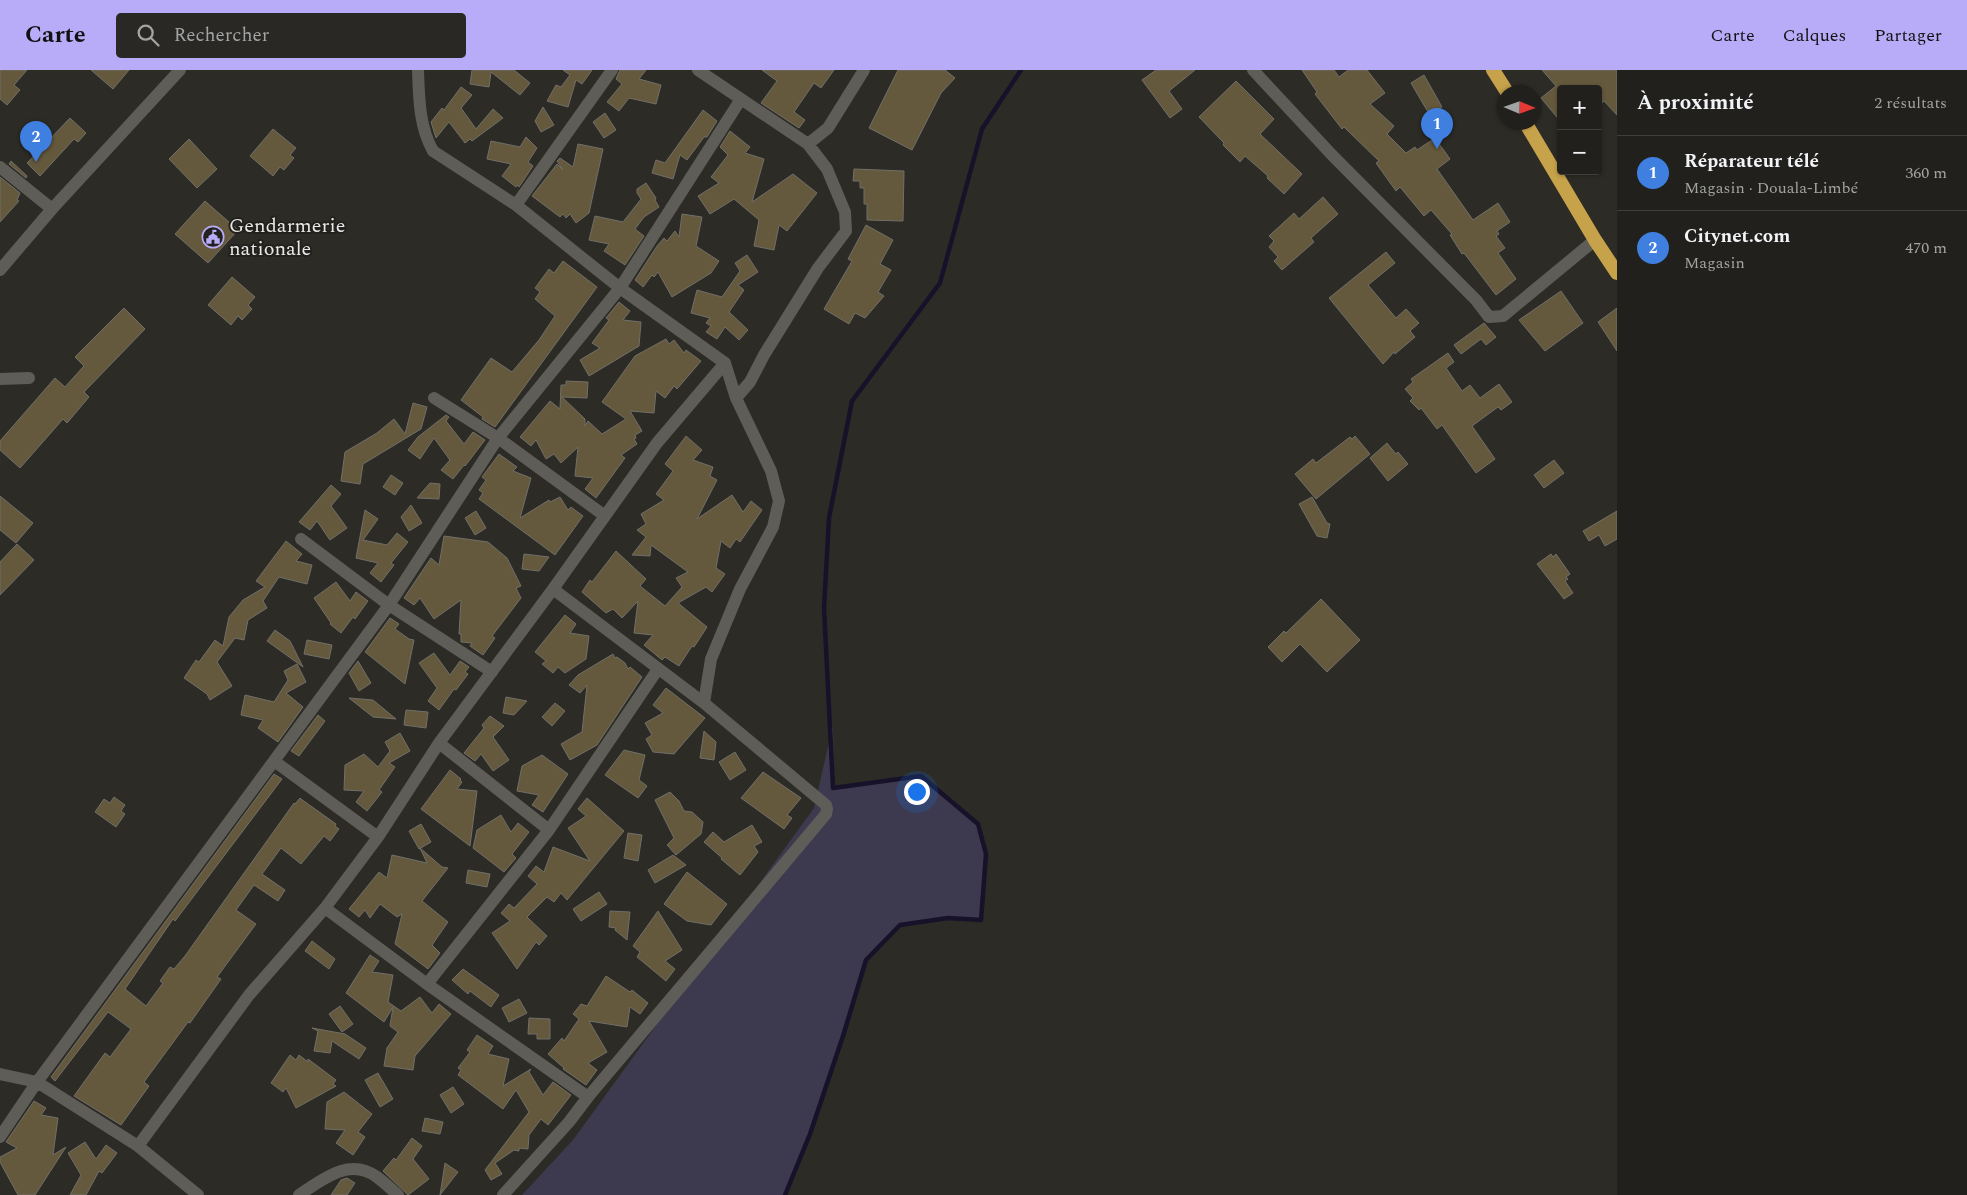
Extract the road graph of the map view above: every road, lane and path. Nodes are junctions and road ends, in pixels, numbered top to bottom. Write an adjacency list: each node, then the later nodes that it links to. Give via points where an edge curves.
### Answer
1 (180, 70): 14 (street)
2 (418, 70): 13 (street, via 420,110 426,138 433,151)
3 (612, 70): 13 (street)
4 (698, 70): 9 (street)
5 (864, 70): 11 (street, via 828,128)
6 (1254, 70): 15 (street, via 1489,317 1503,316)
7 (1498, 72): 8 (highway)
8 (1504, 85)
9 (741, 99): 11 (street); 18 (street)
10 (1530, 130): 15 (highway)
11 (808, 144): 23 (street, via 837,189 845,212 846,231 818,268 750,382)
12 (0, 167): 14 (street)
13 (516, 205): 18 (street)
14 (52, 210): 16 (street)
15 (1594, 240): 17 (highway)
16 (0, 270)
17 (1617, 273)
18 (620, 288): 19 (street); 24 (street)
19 (725, 363): 23 (street); 25 (street, via 657,443)
20 (28, 378): 21 (street)
21 (0, 379)
22 (434, 398): 24 (street)
23 (736, 398): 31 (street, via 771,472 779,501 773,527 740,589 712,659)
24 (498, 438): 25 (street); 28 (street)
25 (606, 516): 27 (street)
26 (301, 539): 28 (street)
27 (553, 590): 29 (street); 30 (street)
28 (389, 605): 30 (street); 33 (street)
29 (658, 669): 31 (street); 34 (street)
30 (492, 672): 32 (street)
31 (704, 703): 40 (street, via 826,805 826,814)
32 (439, 743): 34 (street); 35 (street)
33 (274, 761): 35 (street); 39 (street)
34 (549, 830): 37 (street)
35 (378, 838): 36 (street)
36 (325, 908): 37 (street); 42 (street, via 249,995)
37 (427, 984): 40 (street)
38 (0, 1074): 39 (street)
39 (37, 1082): 41 (street); 42 (street)
40 (588, 1097): 46 (street)
41 (0, 1137)
42 (138, 1146): 43 (street)
43 (198, 1195)
44 (299, 1195): 45 (street, via 334,1172 356,1168 376,1176)
45 (398, 1195)
46 (503, 1195)

